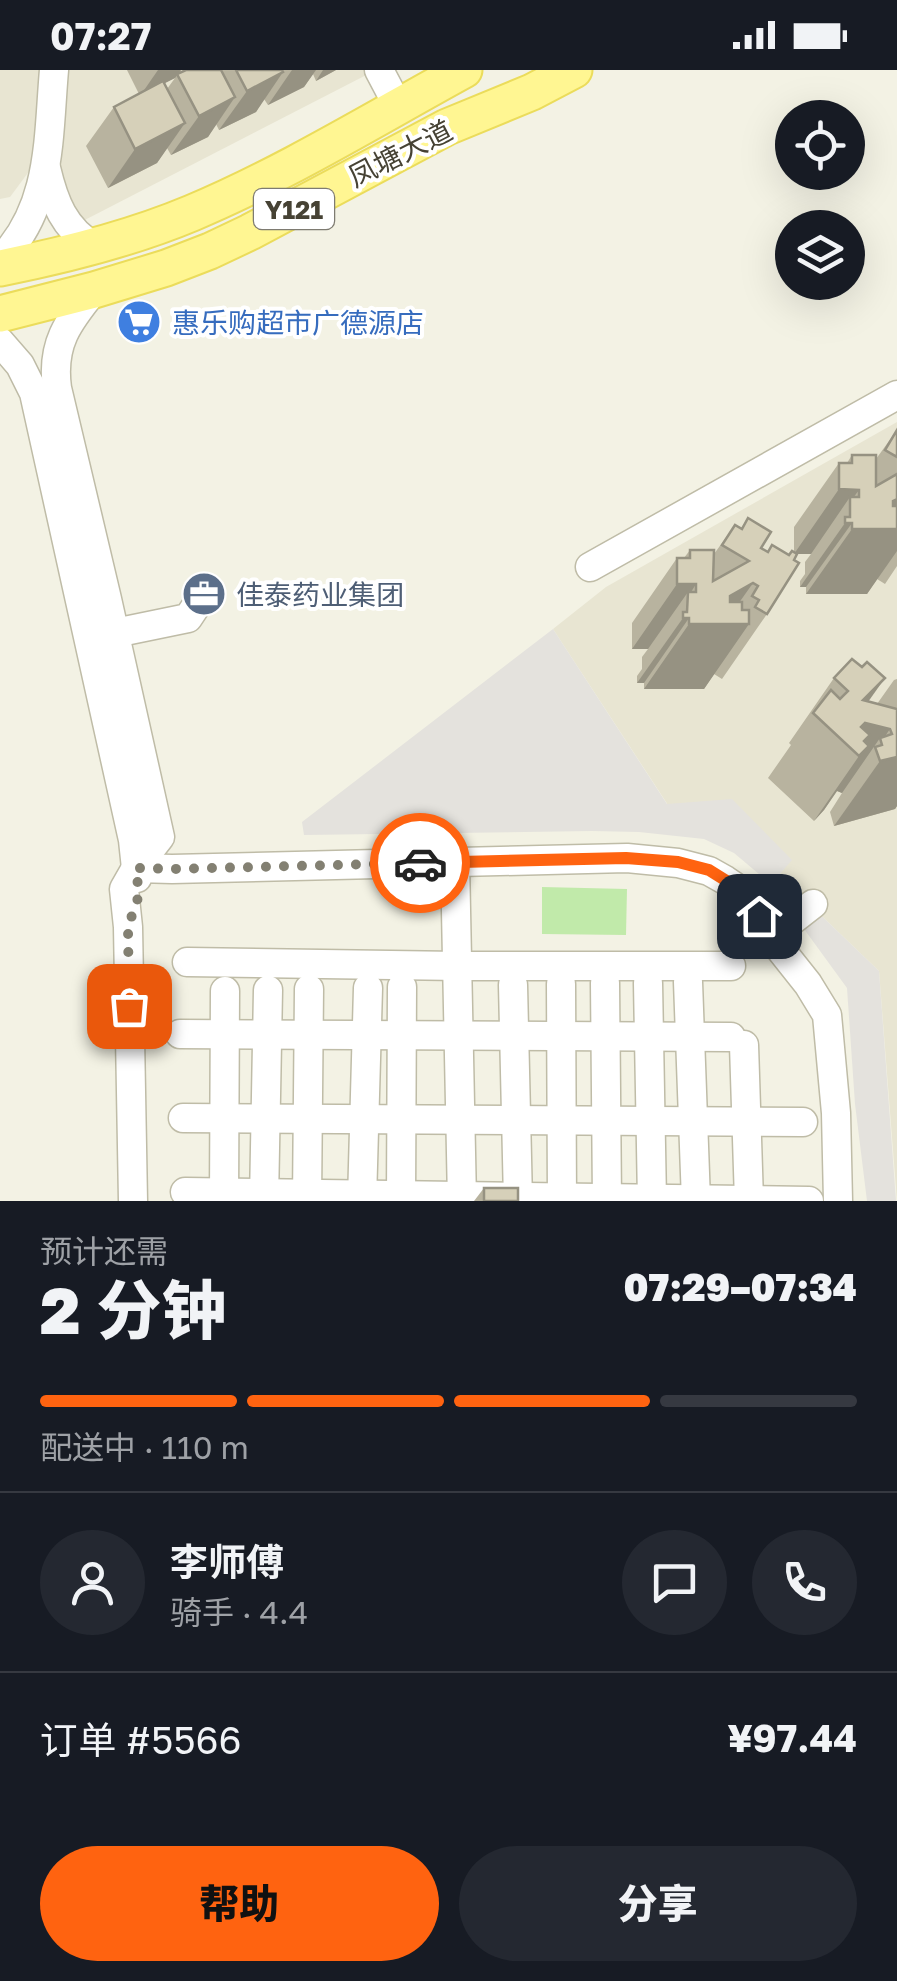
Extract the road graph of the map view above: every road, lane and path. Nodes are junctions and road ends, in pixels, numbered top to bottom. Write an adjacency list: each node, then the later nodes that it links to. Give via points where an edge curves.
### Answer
1 (54, 70): 6 (street)
2 (379, 70): 5 (street)
3 (464, 70): 5 (main road, 凤塘大道 / Y121)
4 (574, 70): 10 (main road, 凤塘大道 / Y121, via 210,251)
5 (398, 106): 7 (main road, 凤塘大道 / Y121, via 244,190)
6 (46, 167): 7 (street, via 62,217); 8 (street, via 31,220)
7 (95, 248): 9 (main road, 凤塘大道 / Y121)
8 (0, 260)
9 (0, 268)
10 (94, 290): 11 (main road, 凤塘大道 / Y121); 16 (street, via 61,338 54,369)
11 (0, 314)
12 (0, 342): 18 (street, via 34,394)
13 (897, 395): 14 (street)
14 (590, 566)
15 (204, 594): 16 (street, via 188,618)
16 (115, 634): 18 (street, via 160,837)
17 (456, 862): 18 (street); 20 (street, via 678,862 709,870 747,895); 22 (street)
18 (136, 868): 73 (street, via 139,895 128,927)
19 (813, 904): 20 (street)
20 (772, 936): 75 (street, via 827,1015)
21 (187, 962): 22 (street)
22 (459, 966): 23 (street); 40 (street)
23 (731, 966)
24 (648, 982): 44 (street)
25 (688, 982): 45 (street)
26 (606, 983): 43 (street)
27 (561, 984): 42 (street)
28 (513, 985): 41 (street)
29 (402, 987): 39 (street)
30 (368, 988): 38 (street)
31 (309, 989): 37 (street)
32 (268, 990): 36 (street)
33 (225, 991): 35 (street)
34 (180, 1034): 35 (street)
35 (225, 1034): 36 (street); 47 (street)
36 (267, 1034): 37 (street); 48 (street)
37 (308, 1035): 38 (street); 49 (street)
38 (367, 1035): 39 (street); 50 (street)
39 (402, 1035): 40 (street); 51 (street)
40 (460, 1036): 41 (street); 52 (street)
41 (514, 1036): 42 (street); 53 (street)
42 (561, 1036): 43 (street); 54 (street)
43 (606, 1037): 44 (street); 55 (street)
44 (649, 1037): 45 (street); 56 (street)
45 (690, 1038): 57 (street); 58 (street, via 738,1041)
46 (184, 1118): 47 (street)
47 (224, 1119): 48 (street); 61 (street)
48 (266, 1119): 49 (street); 62 (street)
49 (308, 1119): 50 (street); 63 (street)
50 (364, 1120): 51 (street); 64 (street)
51 (402, 1120): 52 (street); 65 (street)
52 (461, 1120): 53 (street); 66 (street)
53 (516, 1120): 54 (street); 67 (street)
54 (562, 1121): 55 (street); 68 (street)
55 (606, 1121): 56 (street); 69 (street)
56 (650, 1121): 57 (street); 70 (street)
57 (694, 1122): 58 (street); 71 (street)
58 (747, 1122): 59 (street); 72 (street)
59 (804, 1122)
60 (185, 1192): 61 (street)
61 (224, 1197): 62 (street)
62 (264, 1197): 63 (street)
63 (307, 1198): 64 (street)
64 (362, 1198): 65 (street)
65 (401, 1198): 66 (street)
66 (462, 1198): 67 (street)
67 (518, 1199): 68 (street)
68 (562, 1199): 69 (street)
69 (607, 1199): 70 (street)
70 (652, 1200): 71 (street)
71 (696, 1200): 72 (street)
72 (750, 1200): 74 (street)
73 (133, 1201)
74 (808, 1201)
75 (838, 1201)

